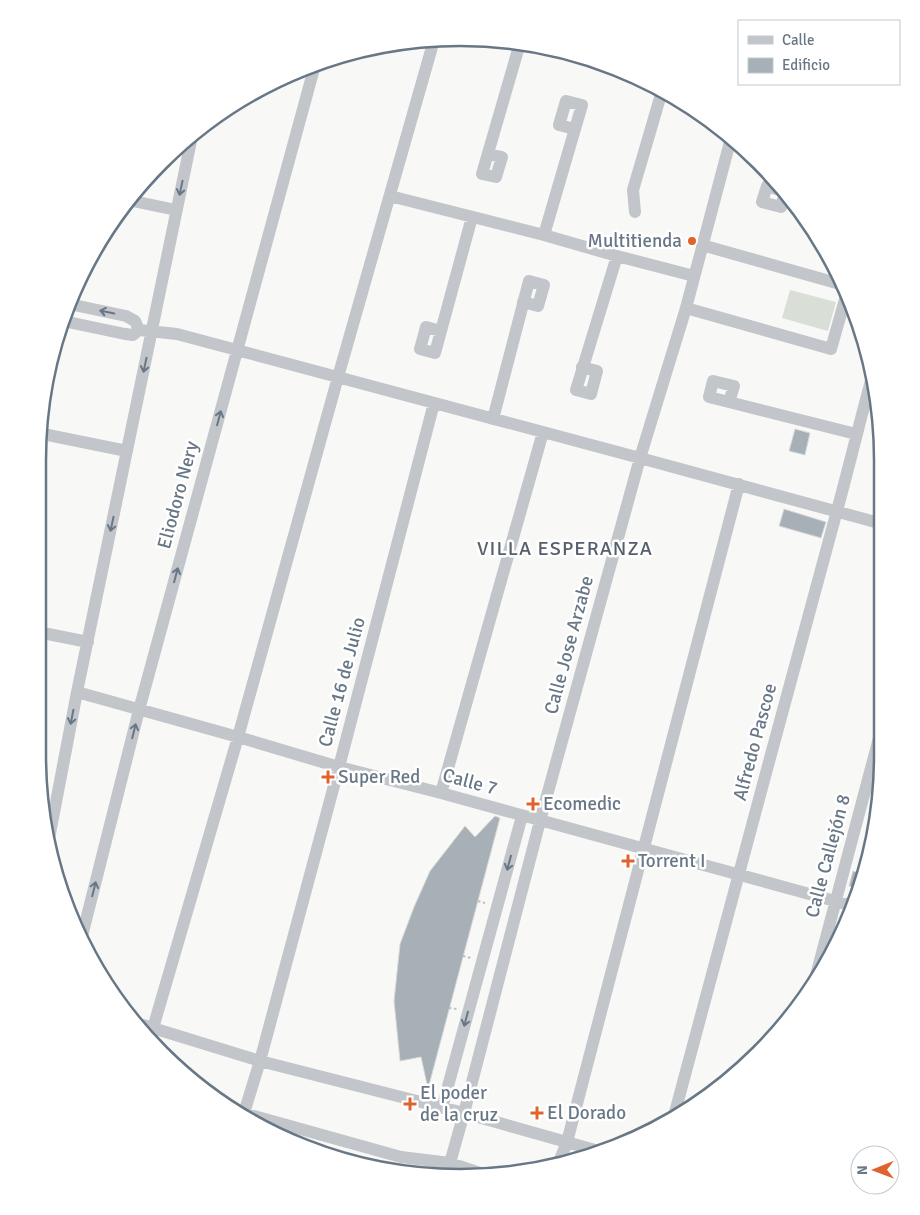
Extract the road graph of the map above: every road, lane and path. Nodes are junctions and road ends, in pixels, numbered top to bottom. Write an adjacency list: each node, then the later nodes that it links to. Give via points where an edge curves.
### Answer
1 (432, 47): 9 (street)
2 (518, 51): 8 (street)
3 (312, 74): 26 (street, Eliodoro Nery)
4 (660, 98): 12 (street, via 633,190)
5 (575, 129): 14 (street)
6 (729, 146): 15 (street, Calle Jose Arzabe)
7 (190, 147): 11 (street, one-way to 11)
8 (488, 154)
9 (390, 196): 13 (street); 28 (street)
10 (137, 202): 11 (street)
11 (176, 210): 24 (street)
12 (635, 212)
13 (472, 217): 14 (street); 25 (street)
14 (544, 235): 16 (street)
15 (702, 245): 17 (street, Calle Jose Arzabe); 18 (street)
16 (617, 256): 17 (street); 27 (street)
17 (694, 276): 22 (street, Calle Jose Arzabe)
18 (833, 282)
19 (523, 302): 32 (street)
20 (843, 305): 22 (street, via 831,349)
21 (77, 306): 24 (street, one-way to 21, via 126,316)
22 (686, 308): 37 (street, Calle Jose Arzabe)
23 (69, 323): 24 (street, via 133,335)
24 (145, 330): 26 (street, via 177,334); 36 (street, one-way to 36)
25 (441, 331)
26 (237, 350): 28 (street); 44 (street, Eliodoro Nery, one-way to 26)
27 (582, 367)
28 (338, 377): 31 (street); 45 (street)
29 (868, 392): 34 (street, Alfredo Pascoe)
30 (730, 402): 34 (street)
31 (434, 403): 32 (street); 47 (street, Calle 16 de Julio)
32 (493, 419): 33 (street)
33 (543, 432): 37 (street); 48 (street)
34 (856, 434): 39 (street, Alfredo Pascoe)
35 (47, 435): 36 (street)
36 (127, 451): 42 (street, one-way to 42)
37 (640, 458): 38 (street); 51 (street, Calle Jose Arzabe)
38 (739, 484): 39 (street); 52 (street)
39 (837, 511): 40 (street); 53 (street, Alfredo Pascoe)
40 (874, 522)
41 (46, 634): 42 (street)
42 (88, 642): 43 (street)
43 (77, 692): 44 (street, Calle 7); 50 (street, one-way to 50)
44 (139, 710): 45 (street, Calle 7); 56 (street, Eliodoro Nery, one-way to 44)
45 (238, 737): 47 (street, Calle 7); 58 (street)
46 (874, 757): 54 (street, Calle Callejón 8)
47 (339, 768): 48 (street, Calle 7); 60 (street, Calle 16 de Julio)
48 (441, 793): 49 (street, Calle 7)
49 (522, 816): 51 (street, Calle 7); 63 (street, one-way to 63)
50 (52, 821)
51 (540, 821): 52 (street, Calle 7); 64 (street, Calle Jose Arzabe)
52 (643, 848): 53 (street, Calle 7); 66 (street)
53 (738, 874): 54 (street, Calle 7); 62 (street, Alfredo Pascoe)
54 (835, 901): 55 (street, Calle 7); 57 (street, Calle Callejón 8)
55 (846, 904)
56 (84, 927)
57 (821, 957)
58 (149, 1029)
59 (151, 1031): 60 (street)
60 (260, 1061): 61 (street, Calle 16 de Julio); 63 (street)
61 (244, 1107)
62 (676, 1107)
63 (442, 1108): 64 (street)
64 (464, 1114): 66 (street); 69 (street, Calle Jose Arzabe)
65 (261, 1117): 69 (street, via 400,1157)
66 (567, 1142): 67 (street); 68 (street)
67 (589, 1148)
68 (561, 1156)
69 (450, 1163): 70 (street)
70 (467, 1169)

